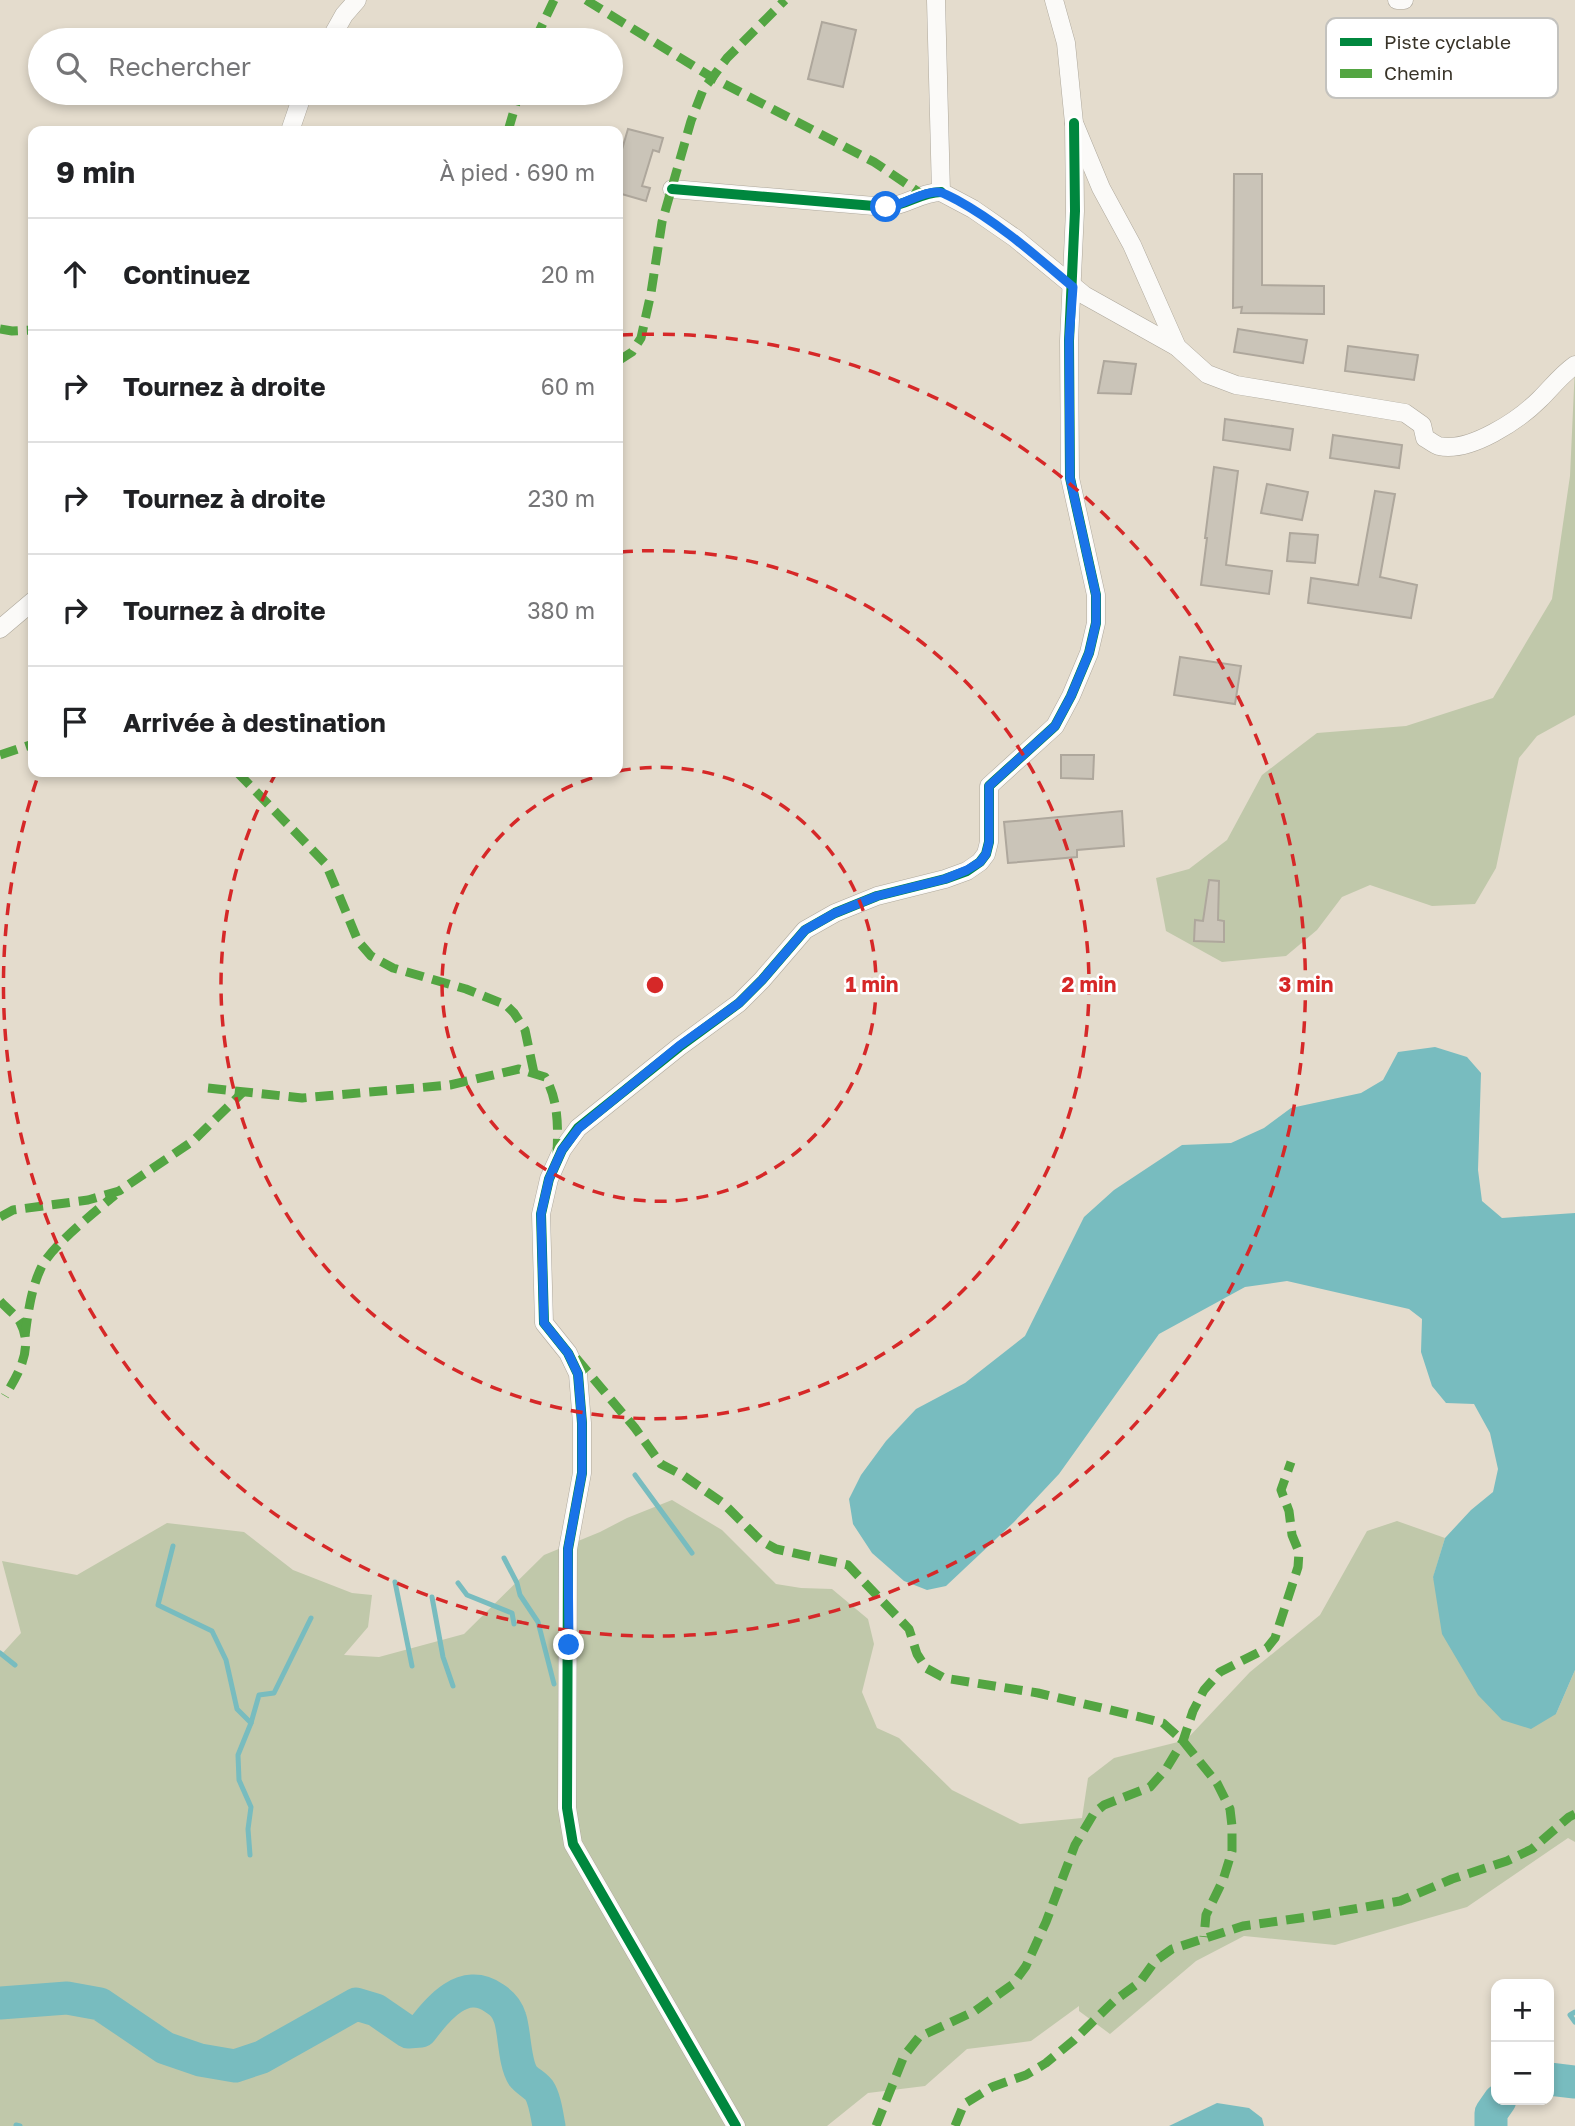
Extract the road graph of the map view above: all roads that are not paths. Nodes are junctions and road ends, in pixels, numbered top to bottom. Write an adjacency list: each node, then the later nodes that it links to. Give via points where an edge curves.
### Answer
1 (357, 0): 6 (street)
2 (936, 0): 11 (street)
3 (1054, 0): 8 (street, via 1066,43)
4 (1397, 0): 5 (street)
5 (1404, 0)
6 (337, 28)
7 (299, 105): 9 (street)
8 (1074, 123): 12 (street); 13 (street)
9 (292, 126)
10 (672, 189): 11 (street, via 886,207)
11 (941, 192): 12 (street, via 1015,238)
12 (1073, 287): 13 (street); 17 (street, via 1070,478 1096,595 1096,623 1089,653 1055,726 989,786 986,854 967,870 877,896 805,930 739,1003 579,1128 549,1179 541,1214 544,1323 578,1374 582,1423 582,1473 568,1549 567,1808 573,1844)
13 (1177, 347): 14 (street, via 1206,374 1236,385 1405,414 1422,425 1425,438 1439,446 1464,446 1493,435 1539,401 1562,373)
14 (1575, 365)
15 (28, 605): 16 (street)
16 (0, 629)
17 (736, 2126)

